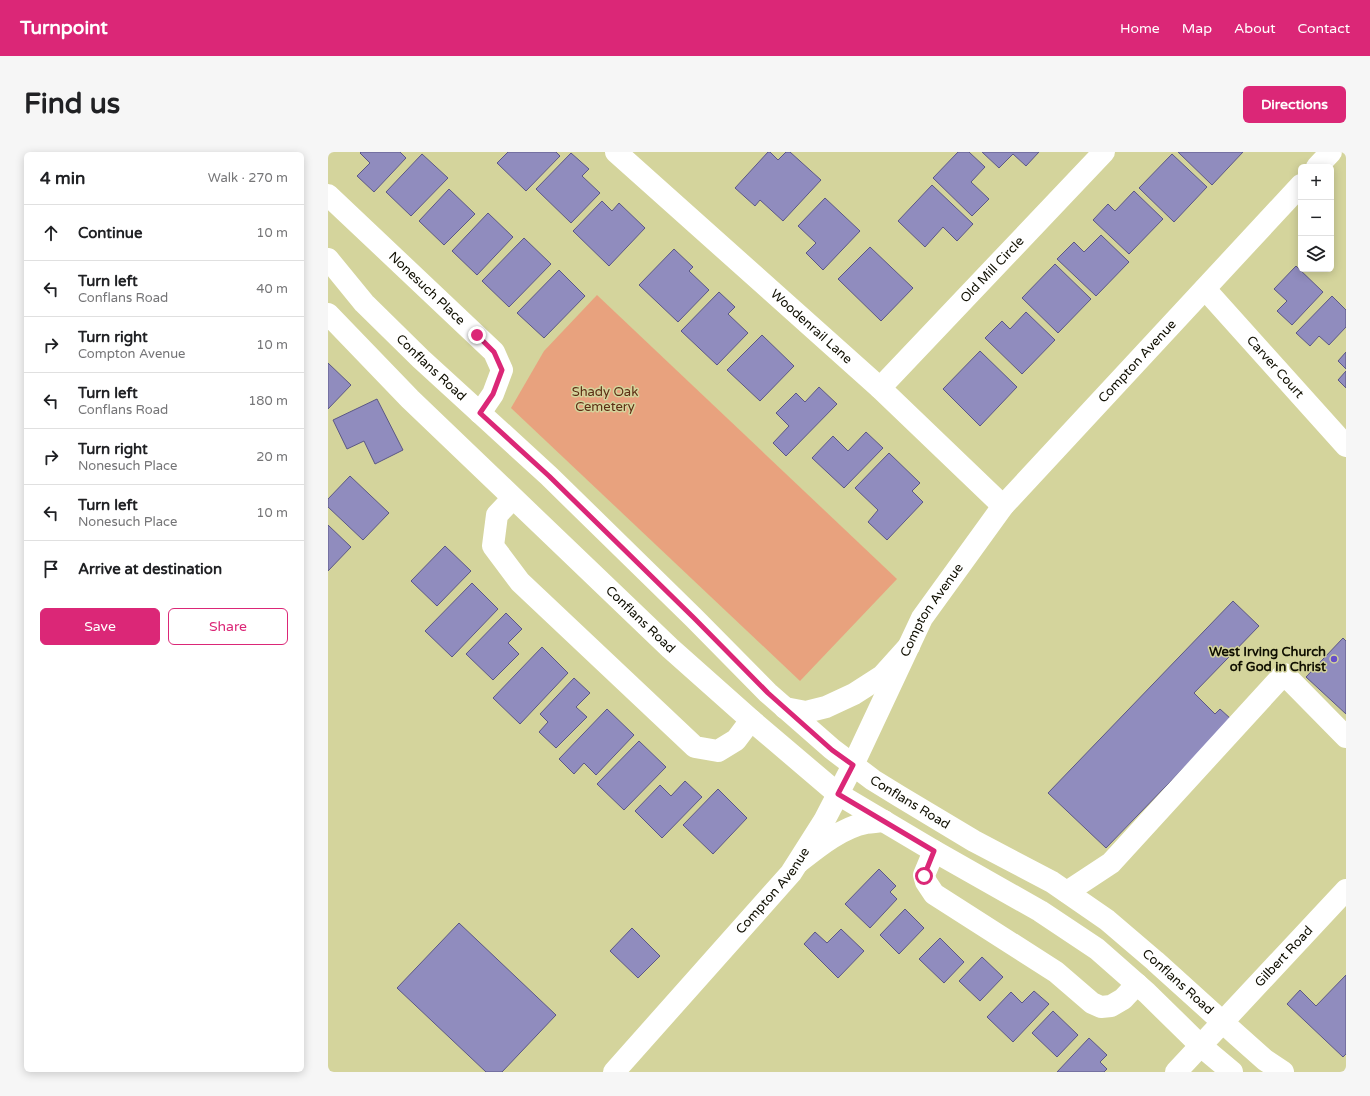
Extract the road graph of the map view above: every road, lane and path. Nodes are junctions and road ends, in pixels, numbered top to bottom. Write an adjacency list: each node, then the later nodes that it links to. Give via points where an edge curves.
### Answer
1 (616, 152): 10 (street, Woodenrail Lane)
2 (1104, 152): 10 (street, Old Mill Circle)
3 (1331, 152): 4 (street)
4 (1321, 164)
5 (1298, 188): 8 (street, Compton Avenue)
6 (328, 195): 11 (street, Nonesuch Place, via 494,352 502,370 493,394)
7 (328, 259): 11 (street, Conflans Road, via 364,303)
8 (1205, 289): 12 (street, Carver Court); 14 (street, Compton Avenue)
9 (328, 314): 13 (street, Conflans Road, via 410,399)
10 (880, 388): 14 (street, Woodenrail Lane)
11 (480, 413): 16 (street, Conflans Road, via 555,482)
12 (1346, 446)
13 (513, 498): 17 (street, Conflans Road, via 670,648); 17 (street, via 497,515 493,546 520,582 695,747 718,751 736,740)
14 (1003, 506): 15 (street, Compton Avenue, via 922,618)
15 (908, 646): 16 (street, via 882,676 854,694 826,707 806,712); 19 (street, Compton Avenue)
16 (785, 708): 19 (street, Conflans Road)
17 (751, 720): 20 (street, Conflans Road)
18 (1346, 737): 25 (street, via 1284,674 1111,863)
19 (853, 765): 20 (street, Compton Avenue); 25 (street, Conflans Road, via 912,805)
20 (838, 794): 21 (street, Conflans Road); 23 (street, Compton Avenue)
21 (884, 822): 22 (street, Conflans Road); 23 (street, via 865,823 848,829)
22 (934, 851): 26 (street, Conflans Road, via 1040,911 1097,949); 26 (street, via 924,876 934,894 1056,972 1092,1003 1101,1007 1111,1006 1123,999)
23 (798, 862): 29 (street, Compton Avenue, via 770,897)
24 (1346, 890): 27 (street, Gilbert Road)
25 (1067, 892): 27 (street, Conflans Road, via 1107,920)
26 (1137, 984): 28 (street, Conflans Road)
27 (1222, 1023): 28 (street, Gilbert Road); 32 (street, Conflans Road)
28 (1201, 1046): 30 (street, Gilbert Road); 31 (street, Conflans Road)
29 (614, 1072)
30 (1176, 1072)
31 (1232, 1072)
32 (1283, 1072)

